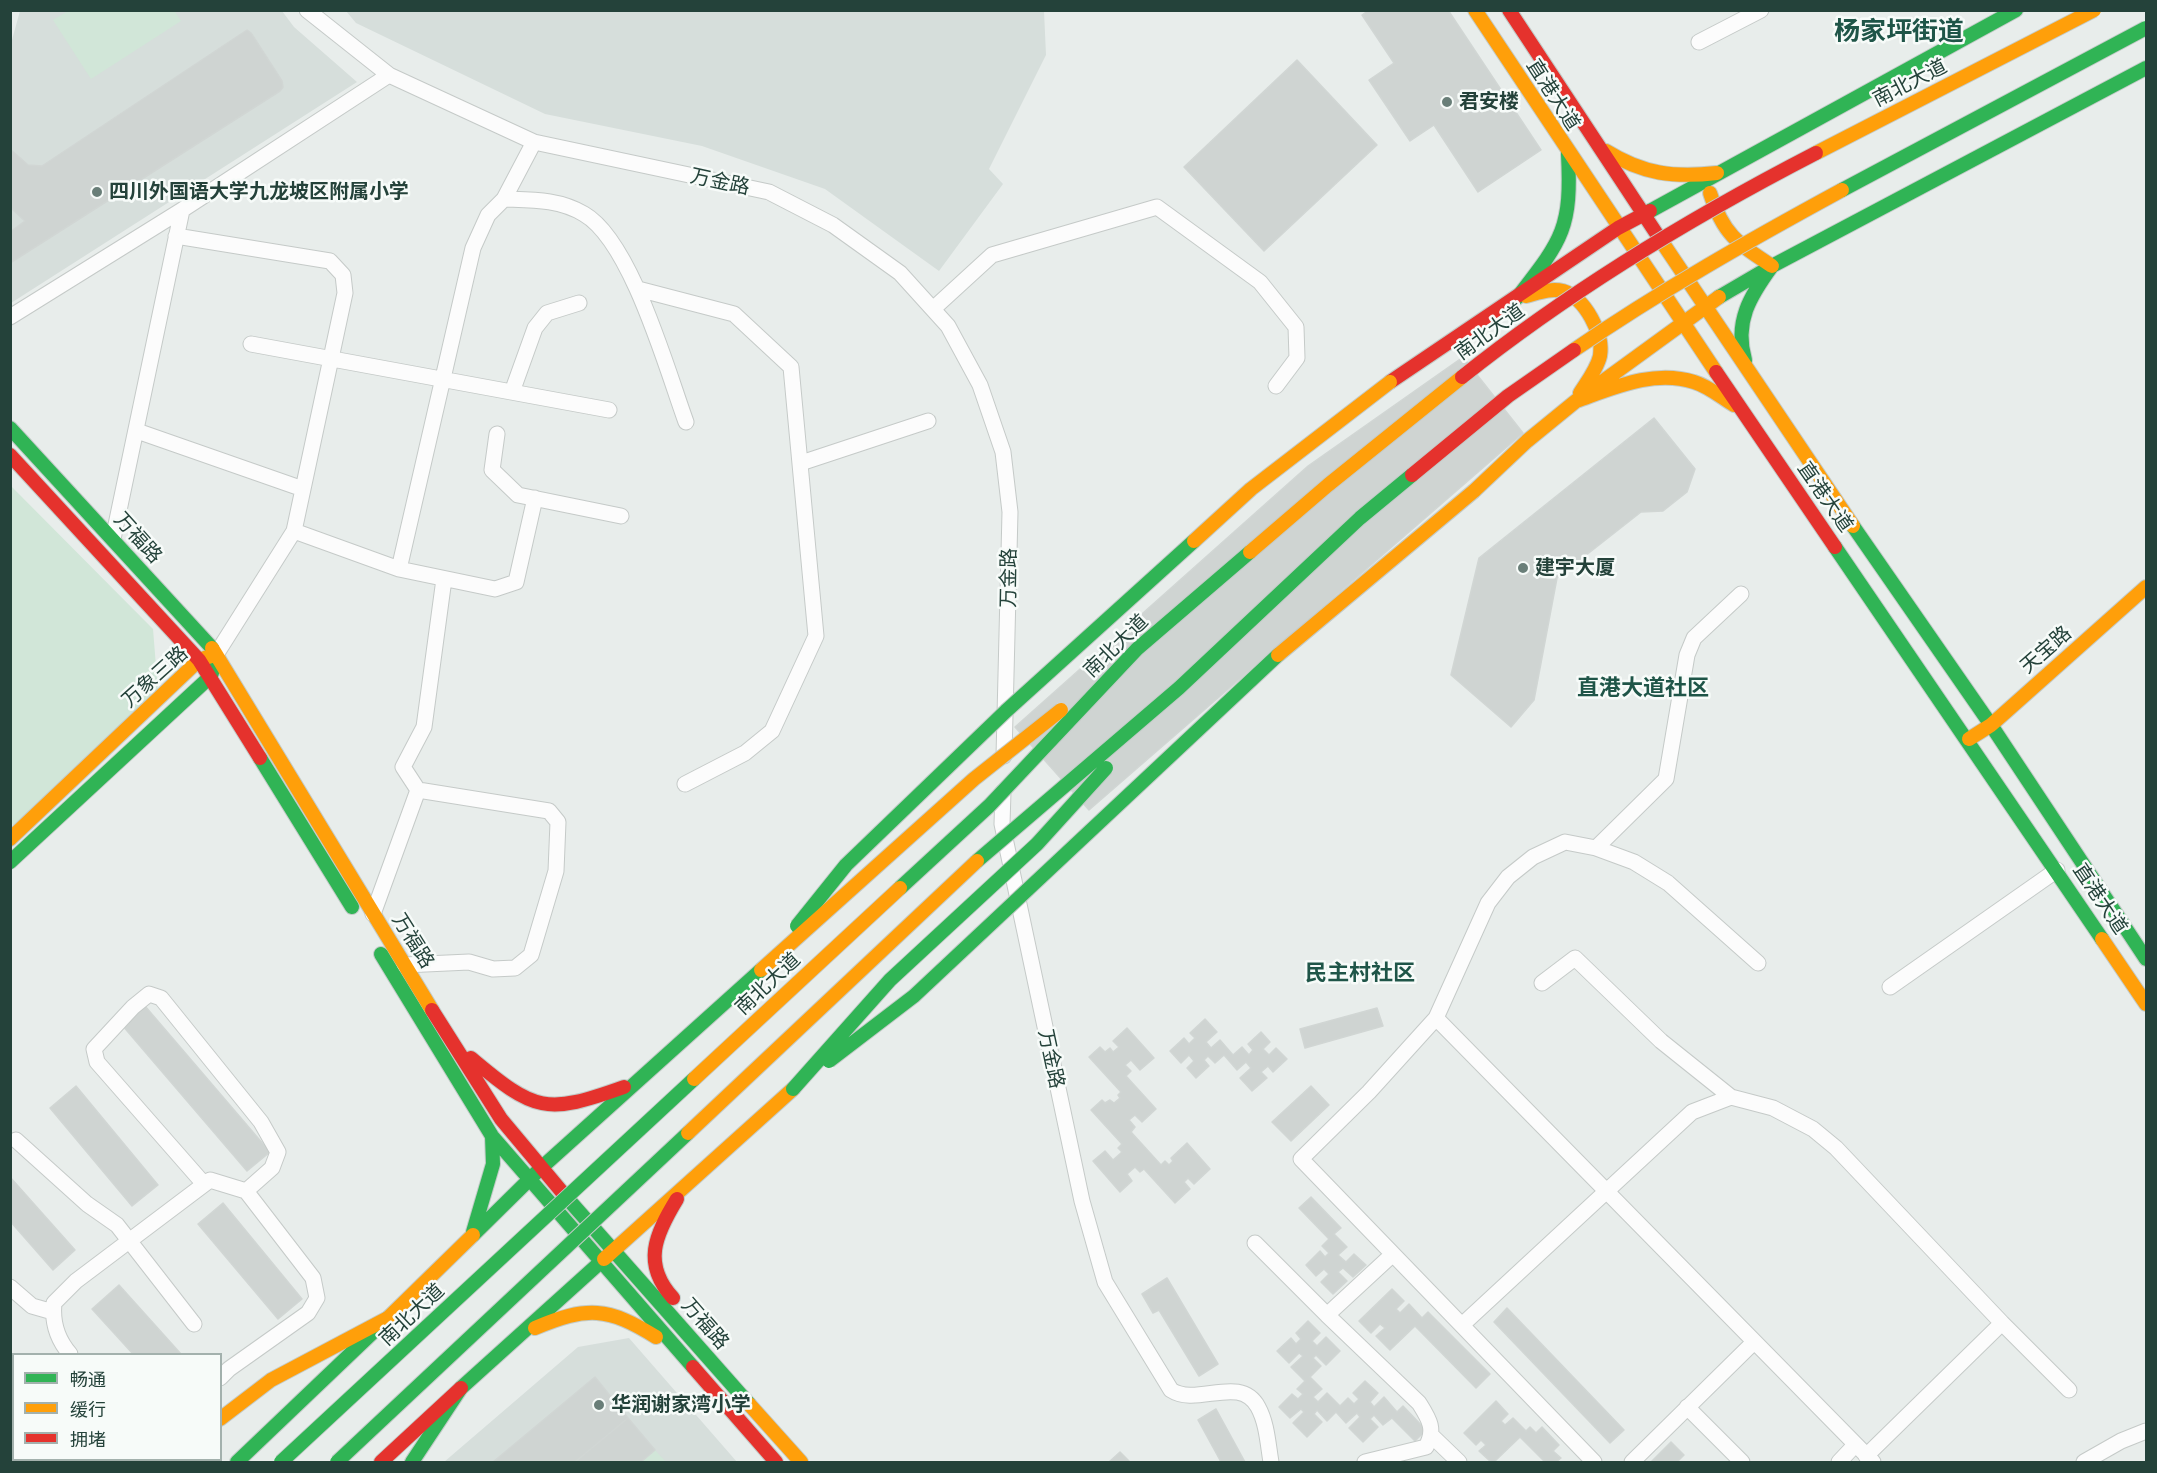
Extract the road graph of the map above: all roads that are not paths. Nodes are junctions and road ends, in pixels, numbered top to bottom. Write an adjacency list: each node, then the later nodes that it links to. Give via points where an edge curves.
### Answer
1 (307, 10): 10 (street, 万金路)
2 (1475, 10): 13 (main road, 直港大道)
3 (1509, 10): 12 (main road, 直港大道)
4 (1761, 10): 8 (street)
5 (2016, 10): 14 (main road, 南北大道)
6 (2094, 10): 53 (main road, 南北大道, bridge, via 1730,198 1608,272 1462,377)
7 (2146, 28): 57 (main road, bridge, via 1755,237 1614,323 1508,396 1360,518)
8 (1699, 42)
9 (2146, 68): 20 (main road)
10 (389, 75): 11 (street, 万金路); 16 (street)
11 (534, 142): 15 (street); 25 (street, 万金路, via 769,192 833,225 881,259 900,273)
12 (1596, 144): 14 (main road, via 1630,167 1654,175 1679,178); 17 (main road, 直港大道)
13 (1568, 154): 18 (main road, 直港大道); 22 (main road, via 1570,193 1564,228)
14 (1717, 173): 17 (main road, 南北大道); 20 (main road, via 1710,193 1718,222 1729,239)
15 (504, 199): 21 (street, via 555,201 585,214 606,233); 30 (street, via 488,215 473,248)
16 (182, 210): 19 (street); 26 (street)
17 (1643, 214): 18 (main road, 南北大道); 24 (main road, 直港大道)
18 (1618, 228): 22 (main road, 南北大道); 27 (main road, 直港大道)
19 (176, 236): 29 (street, via 330,261 343,275 345,293); 40 (street)
20 (1772, 266): 24 (main road); 31 (main road, via 1748,298 1739,321 1740,345)
21 (638, 289): 38 (street); 43 (street, via 734,314 792,367)
22 (1517, 298): 34 (main road, via 1550,290 1567,293 1593,325 1600,357); 71 (main road, 南北大道, bridge, via 1390,382 1251,489 1006,711 846,865)
23 (579, 303): 33 (street, via 547,313 535,327)
24 (1704, 306): 27 (main road); 31 (main road, 直港大道)
25 (933, 309): 32 (street, via 992,255 1157,207 1260,282 1296,327 1297,358); 121 (street, 万金路, via 948,326 980,385 1002,452 1010,512 1002,824 1082,1201 1105,1282 1171,1389 1181,1396 1195,1397 1229,1390 1247,1396 1257,1405)
26 (10, 317)
27 (1681, 321): 34 (main road); 35 (main road, 直港大道)
28 (251, 344): 29 (street)
29 (331, 358): 30 (street); 44 (street)
30 (443, 379): 33 (street); 49 (street)
31 (1754, 382): 58 (main road, 直港大道)
32 (1276, 386)
33 (512, 392): 36 (street)
34 (1576, 401): 35 (main road, via 1626,383 1660,377 1694,382); 78 (main road, bridge, via 1266,665 914,996)
35 (1739, 407): 59 (main road, 直港大道)
36 (609, 410)
37 (928, 421): 43 (street)
38 (686, 422)
39 (10, 428): 48 (main road, 万福路)
40 (137, 431): 44 (street); 48 (street)
41 (496, 434): 45 (street, via 492,470 518,495)
42 (10, 455): 55 (main road, 万福路)
43 (801, 463): 60 (street, via 816,636 772,731 745,753)
44 (303, 489): 47 (street)
45 (535, 498): 46 (street); 50 (street, via 516,582 495,589)
46 (621, 516)
47 (294, 531): 49 (street); 54 (street)
48 (113, 539): 54 (main road, 万福路)
49 (399, 569): 50 (street)
50 (444, 579): 61 (street, via 424,727 403,767)
51 (2146, 587): 58 (main road, 天宝路)
52 (1741, 594): 63 (street, via 1694,638 1687,655 1666,778)
53 (1137, 649): 71 (main road, bridge, via 974,779); 115 (main road, 南北大道, bridge, via 988,807)
54 (217, 653): 55 (main road, 万象三路); 56 (main road, 万象三路); 66 (main road, 万福路)
55 (199, 660): 56 (main road, 万福路); 62 (main road, 万象三路)
56 (211, 676): 64 (main road, 万象三路); 66 (main road, 万福路)
57 (1179, 688): 78 (main road, bridge, via 1037,844 890,980); 116 (main road, bridge, via 1010,830)
58 (1991, 725): 59 (main road, 天宝路); 68 (main road, 直港大道)
59 (1969, 739): 65 (main road, 直港大道)
60 (685, 784)
61 (418, 790): 66 (street); 70 (street, via 549,811 558,822 556,871 531,956 515,968 493,969 469,962)
62 (10, 839)
63 (1596, 848): 69 (street, via 1634,862 1668,883); 75 (street, via 1565,842 1533,857 1508,877 1488,903)
64 (10, 862)
65 (2057, 870): 73 (street); 74 (main road, 直港大道)
66 (367, 918): 70 (main road, 万福路)
67 (373, 942): 80 (main road, 万福路)
68 (2146, 959)
69 (1758, 963)
70 (404, 964): 76 (main road, 万福路)
71 (761, 970): 77 (main road, 南北大道)
72 (1542, 983): 79 (street, via 1575,958 1661,1041)
73 (1890, 987)
74 (2146, 1004)
75 (1436, 1018): 86 (street); 92 (street, via 1301,1159)
76 (458, 1047): 77 (main road, via 506,1087 546,1104 576,1103); 82 (main road, 万福路, via 501,1119)
77 (633, 1084): 82 (main road, 南北大道)
78 (793, 1089): 84 (main road)
79 (1731, 1097): 86 (street, via 1692,1112); 98 (street, via 1773,1108 1813,1129 1836,1148)
80 (492, 1136): 83 (main road, 万福路); 88 (main road, via 493,1164)
81 (16, 1140): 89 (street)
82 (541, 1168): 83 (main road, 南北大道); 91 (main road, 万福路)
83 (528, 1181): 88 (main road, 南北大道); 93 (main road, 万福路)
84 (689, 1182): 91 (main road); 108 (main road, via 665,1220 654,1262 655,1273 700,1329)
85 (204, 1184): 87 (street, via 210,1180); 87 (street, via 97,1062 94,1049 149,994 161,998 261,1122 278,1152 272,1168); 89 (street)
86 (1607, 1189): 100 (street); 102 (street)
87 (246, 1191): 105 (street, via 313,1278 317,1298 308,1313)
88 (471, 1237): 97 (main road, 南北大道)
89 (130, 1239): 95 (street, via 76,1281 54,1303); 99 (street)
90 (1255, 1243): 96 (street)
91 (613, 1249): 93 (main road); 108 (main road, 万福路)
92 (1393, 1254): 96 (street); 100 (street)
93 (600, 1262): 101 (main road); 104 (main road, 万福路)
94 (10, 1287): 95 (street, via 32,1306)
95 (53, 1312): 103 (street, via 52,1321)
96 (1327, 1315): 112 (street, via 1419,1403 1430,1419)
97 (388, 1318): 110 (main road, 南北大道, via 271,1380); 114 (main road)
98 (2002, 1323): 107 (street); 113 (street)
99 (194, 1324)
100 (1462, 1325): 124 (street)
101 (518, 1335): 104 (main road, via 571,1312 604,1311 632,1321); 106 (main road)
102 (1754, 1342): 109 (street); 113 (street)
103 (69, 1353)
104 (682, 1355): 119 (main road, 万福路)
105 (222, 1376)
106 (461, 1388): 117 (main road); 118 (main road)
107 (2069, 1390)
108 (750, 1405): 120 (main road, 万福路)
109 (1687, 1407): 125 (street); 126 (street)
110 (222, 1417)
111 (2146, 1431): 128 (street)
112 (1432, 1436): 122 (street, via 1420,1449); 123 (street)
113 (1865, 1455): 127 (street)
114 (237, 1462)
115 (281, 1462)
116 (337, 1462)
117 (381, 1462)
118 (412, 1462)
119 (776, 1462)
120 (801, 1462)
121 (1271, 1462)
122 (1365, 1462)
123 (1459, 1462)
124 (1594, 1462)
125 (1632, 1462)
126 (1742, 1462)
127 (1839, 1462)
128 (2084, 1462)

